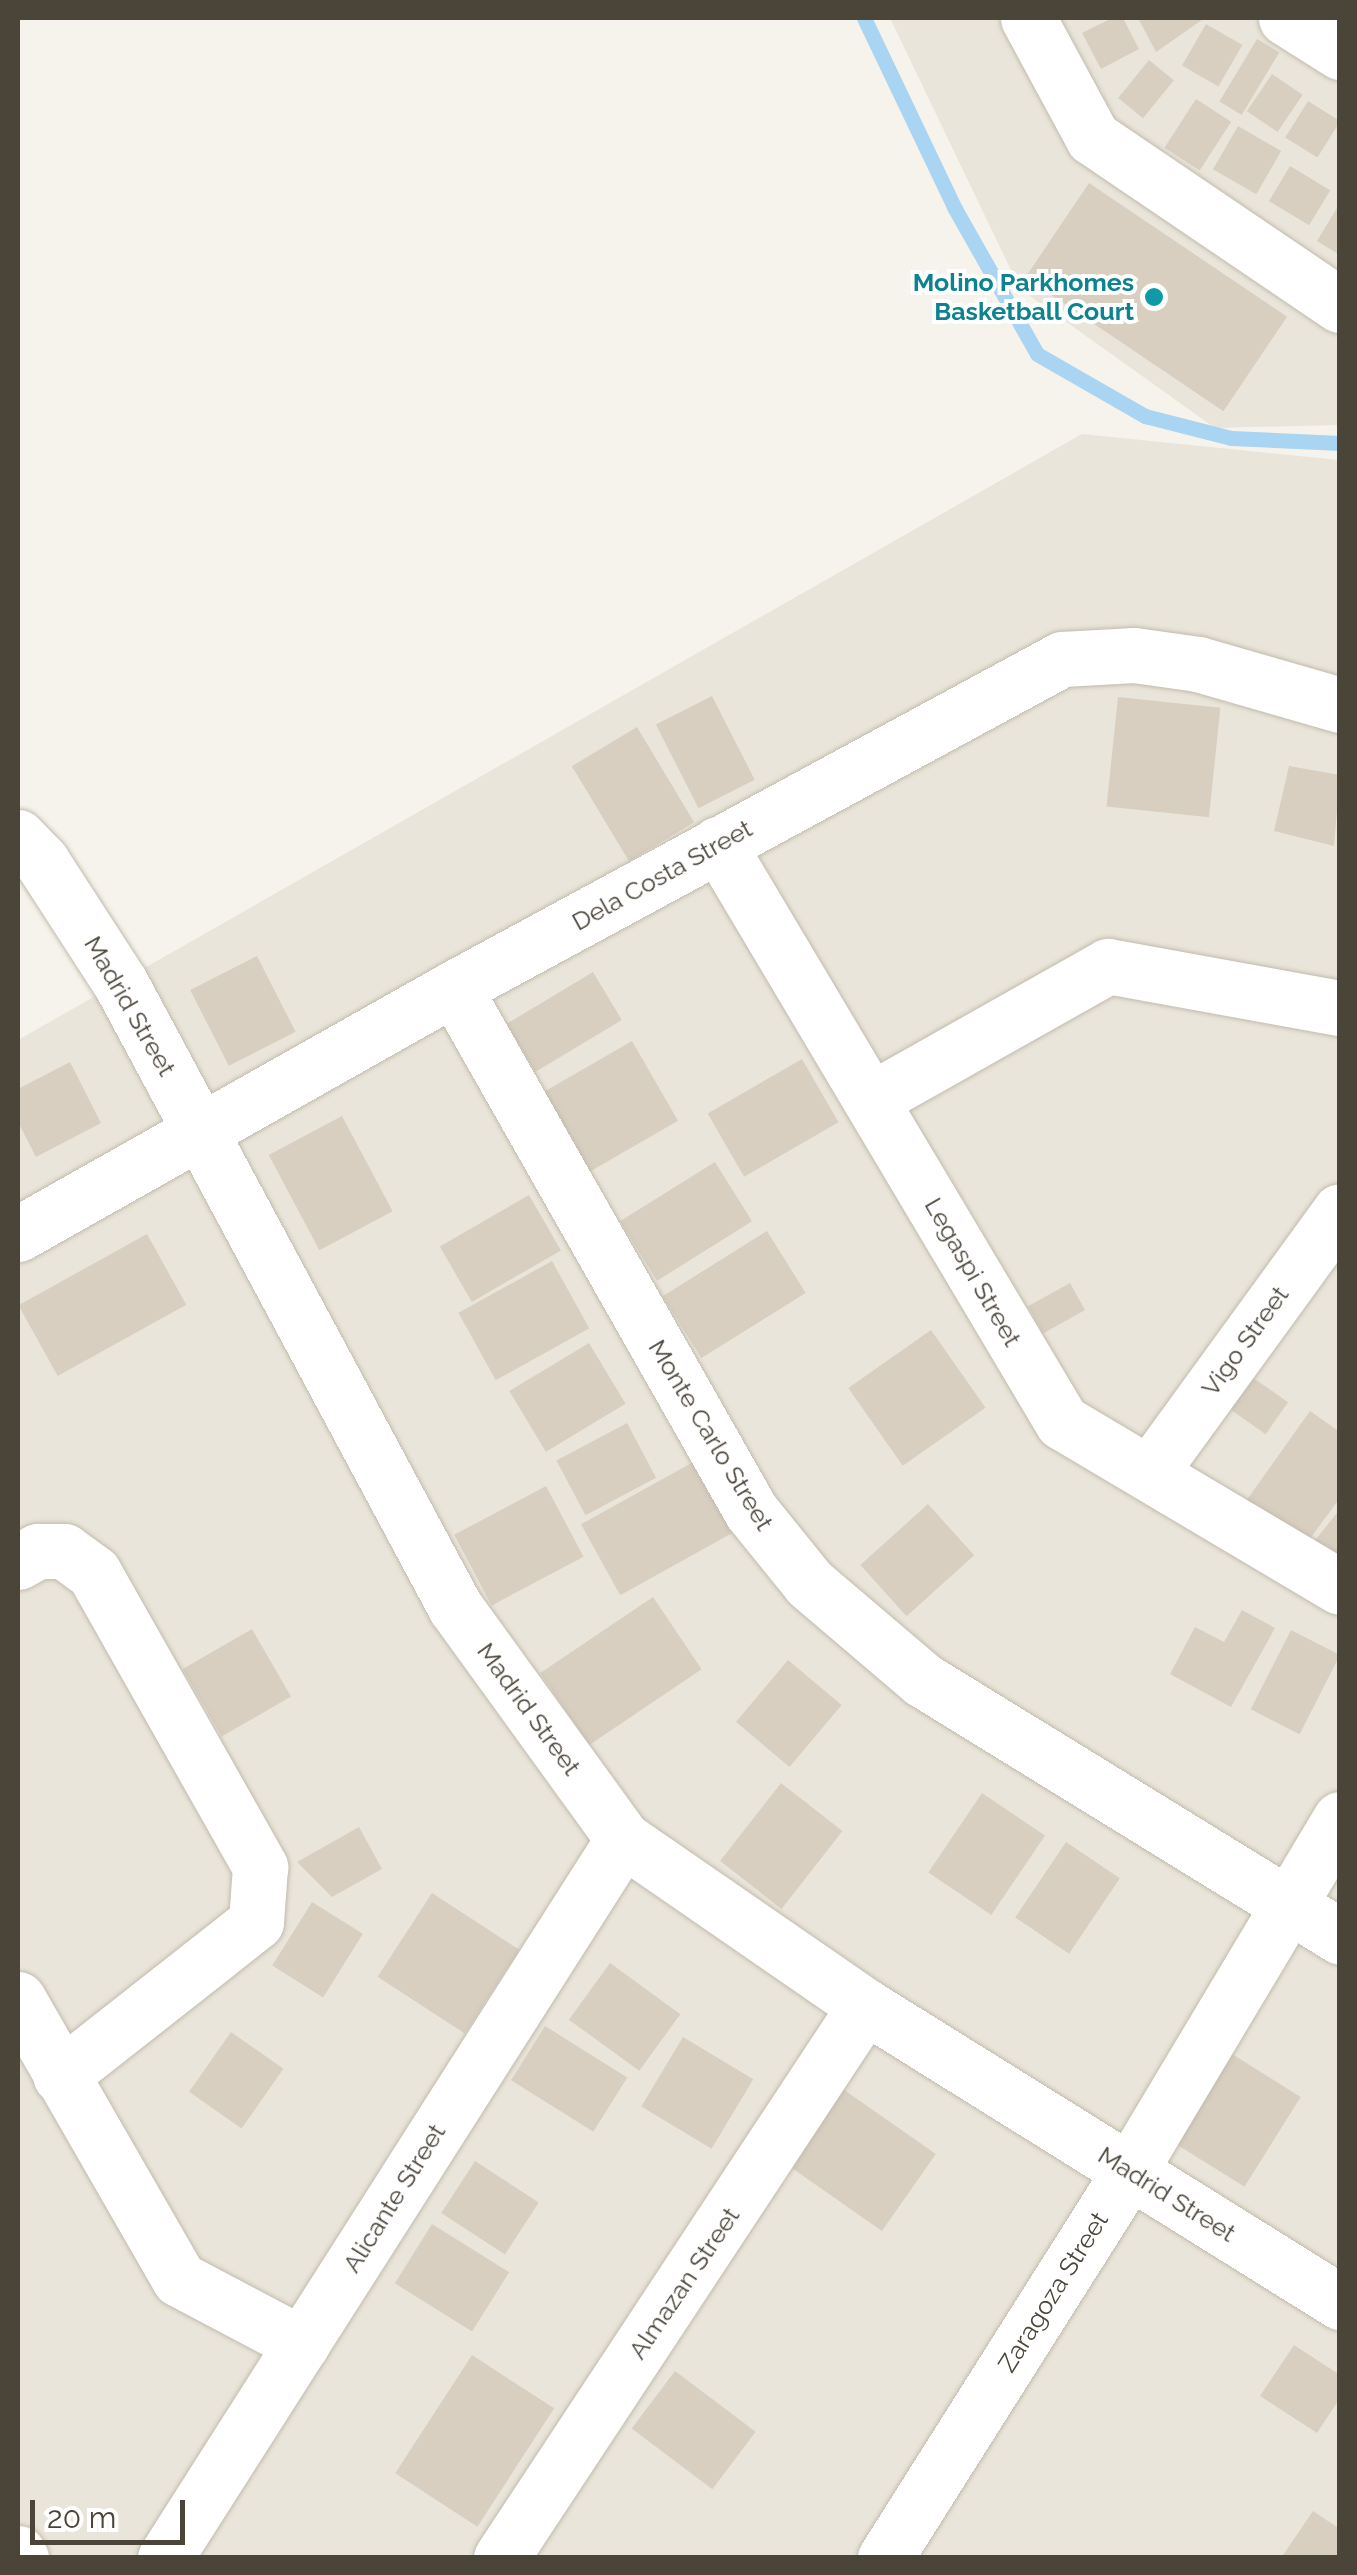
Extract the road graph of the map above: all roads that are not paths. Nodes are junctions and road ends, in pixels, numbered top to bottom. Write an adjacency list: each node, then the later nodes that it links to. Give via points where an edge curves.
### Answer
1 (1028, 18): 4 (street, via 1093,138)
2 (1286, 18): 3 (street)
3 (1340, 52)
4 (1340, 304)
5 (1340, 705): 7 (street, Dela Costa Street, via 1198,664 1134,655 1062,660)
6 (18, 837): 12 (street, Madrid Street, via 42,862 121,984)
7 (718, 844): 9 (street, Dela Costa Street); 11 (street, Legaspi Street)
8 (18, 884): 12 (street, Madrid Street)
9 (454, 988): 12 (street, Dela Costa Street); 20 (street, Monte Carlo Street, via 751,1511 809,1583 923,1680)
10 (1340, 1008): 11 (street, via 1108,966)
11 (872, 1099): 15 (street, Legaspi Street, via 1062,1422)
12 (188, 1141): 14 (street, Dela Costa Street); 19 (street, Madrid Street, via 440,1636)
13 (1340, 1211): 15 (street, Vigo Street)
14 (18, 1234)
15 (1151, 1471): 17 (street, Legaspi Street)
16 (18, 1562): 24 (street, via 38,1551 64,1551 94,1573 260,1867 256,1922)
17 (1340, 1587)
18 (1340, 1819): 20 (street, Zaragoza Street)
19 (614, 1852): 23 (street, Madrid Street); 28 (street, Alicante Street)
20 (1286, 1904): 21 (street, Monte Carlo Street); 25 (street, Zaragoza Street)
21 (1340, 1938)
22 (18, 1999): 24 (street)
23 (858, 2019): 25 (street, Madrid Street); 30 (street, Almazan Street)
24 (60, 2076): 28 (street, via 179,2279)
25 (1122, 2182): 26 (street, Madrid Street); 27 (street, Madrid Street); 31 (street, Zaragoza Street)
26 (1340, 2302)
27 (1340, 2341)
28 (302, 2344): 29 (street, Alicante Street)
29 (165, 2558)
30 (501, 2558)
31 (885, 2558)

